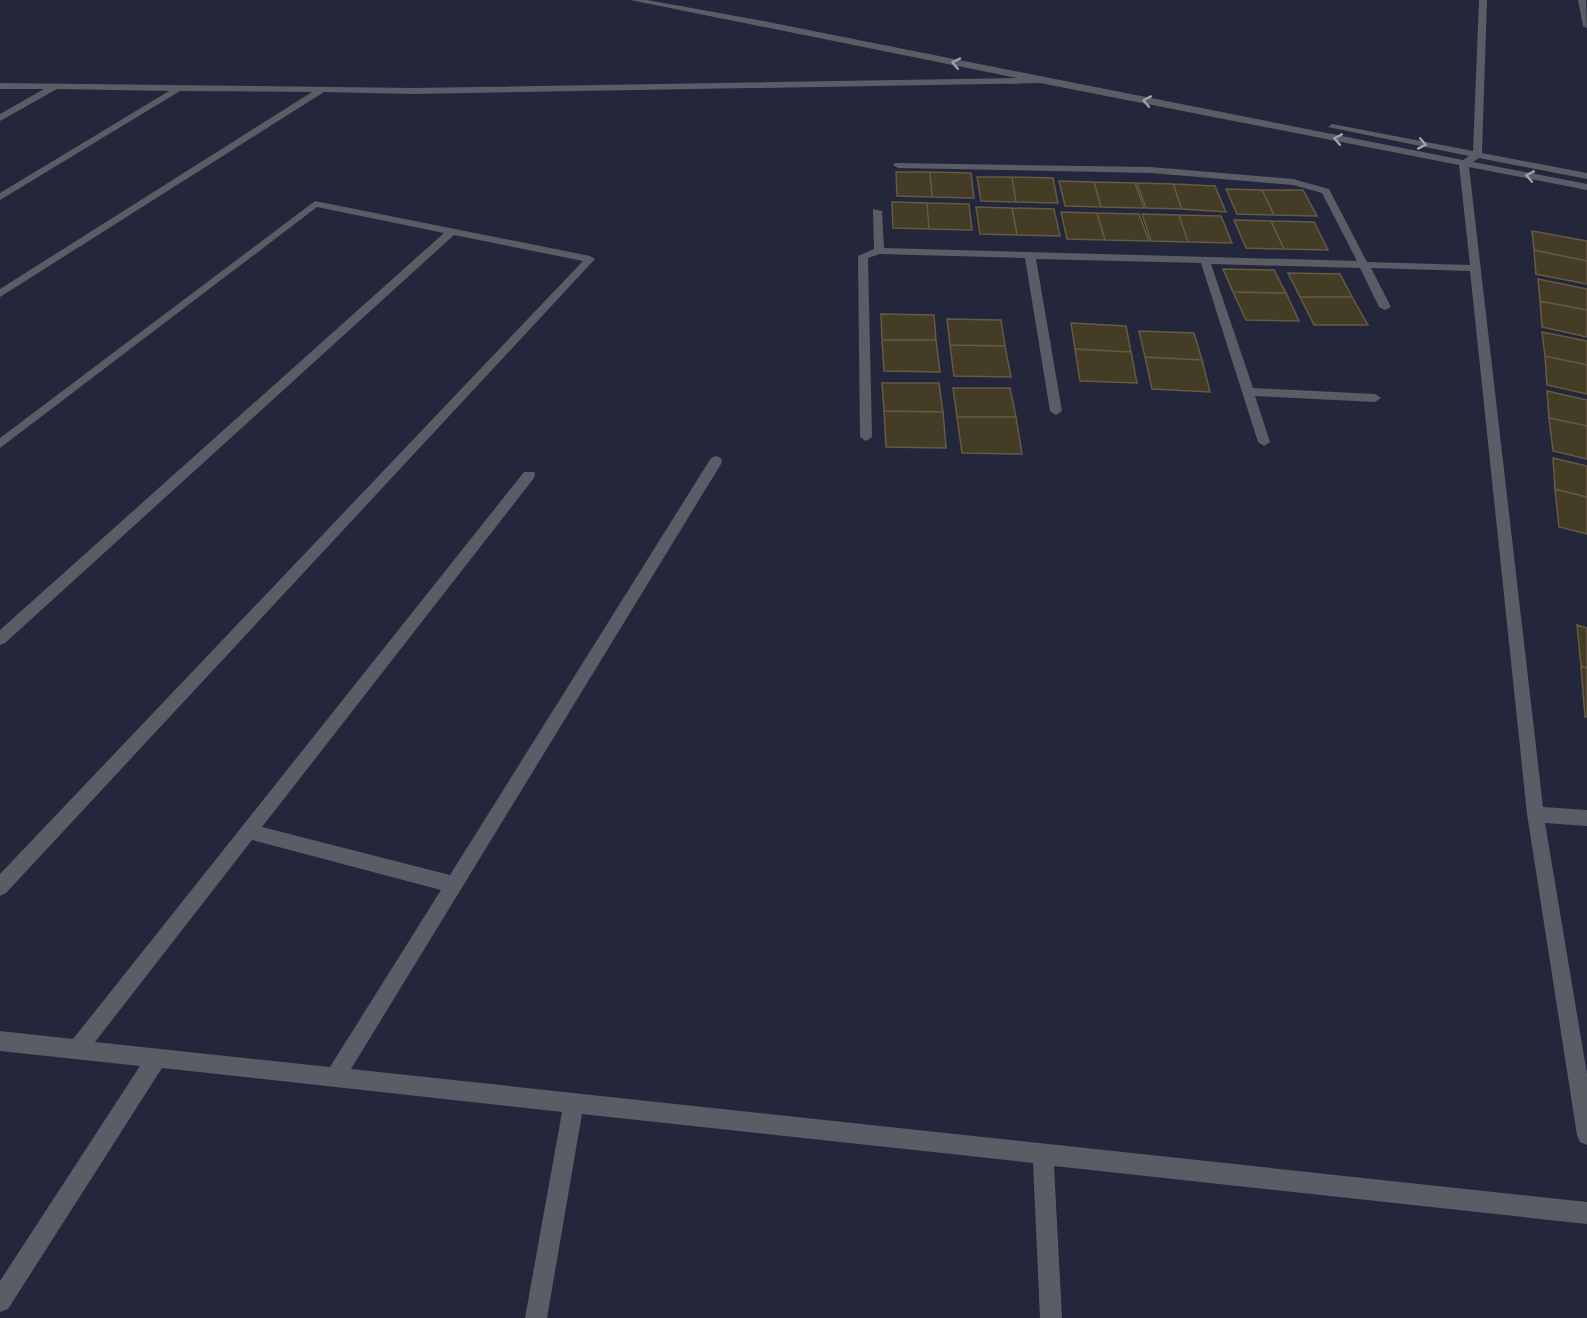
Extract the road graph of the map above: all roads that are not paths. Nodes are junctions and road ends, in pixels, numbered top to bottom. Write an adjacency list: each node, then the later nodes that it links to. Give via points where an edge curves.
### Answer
1 (634, 0): 6 (street, one-way to 1)
2 (684, 0): 12 (street)
3 (1484, 0): 14 (street)
4 (1582, 0): 5 (street)
5 (1587, 26)
6 (1040, 80): 10 (street); 14 (street, one-way to 6)
7 (0, 86): 8 (street)
8 (56, 86): 9 (street); 11 (street)
9 (179, 88): 10 (street); 18 (street)
10 (322, 90): 26 (street)
11 (0, 118)
12 (1314, 123)
13 (1326, 126): 14 (street, one-way to 14)
14 (1471, 159): 16 (street); 17 (street, one-way to 14); 25 (street)
15 (898, 165): 24 (street, via 1151,170 1293,182 1326,191)
16 (1587, 176)
17 (1587, 187)
18 (0, 197)
19 (877, 211): 21 (street)
20 (450, 232): 33 (street, via 315,204); 36 (street); 41 (street, via 590,259)
21 (879, 251): 22 (street); 31 (street, via 863,256)
22 (1030, 255): 23 (street); 30 (street)
23 (1205, 260): 24 (street); 28 (street)
24 (1363, 266): 25 (street); 27 (street)
25 (1476, 268): 37 (street)
26 (0, 294)
27 (1384, 307)
28 (1248, 392): 29 (street); 32 (street)
29 (1375, 399)
30 (1056, 411)
31 (866, 437)
32 (1264, 442)
33 (0, 444)
34 (716, 461): 40 (street)
35 (528, 475): 39 (street)
36 (0, 639)
37 (1535, 814): 38 (street); 47 (street)
38 (1587, 818)
39 (249, 831): 40 (street); 43 (street)
40 (454, 885): 45 (street)
41 (0, 887)
42 (0, 1041): 43 (street)
43 (77, 1049): 44 (street)
44 (157, 1058): 45 (street); 50 (street)
45 (335, 1077): 46 (street)
46 (574, 1103): 48 (street); 51 (street)
47 (1587, 1135)
48 (1043, 1155): 49 (street); 52 (street)
49 (1587, 1213)
50 (0, 1301)
51 (536, 1318)
52 (1051, 1318)

